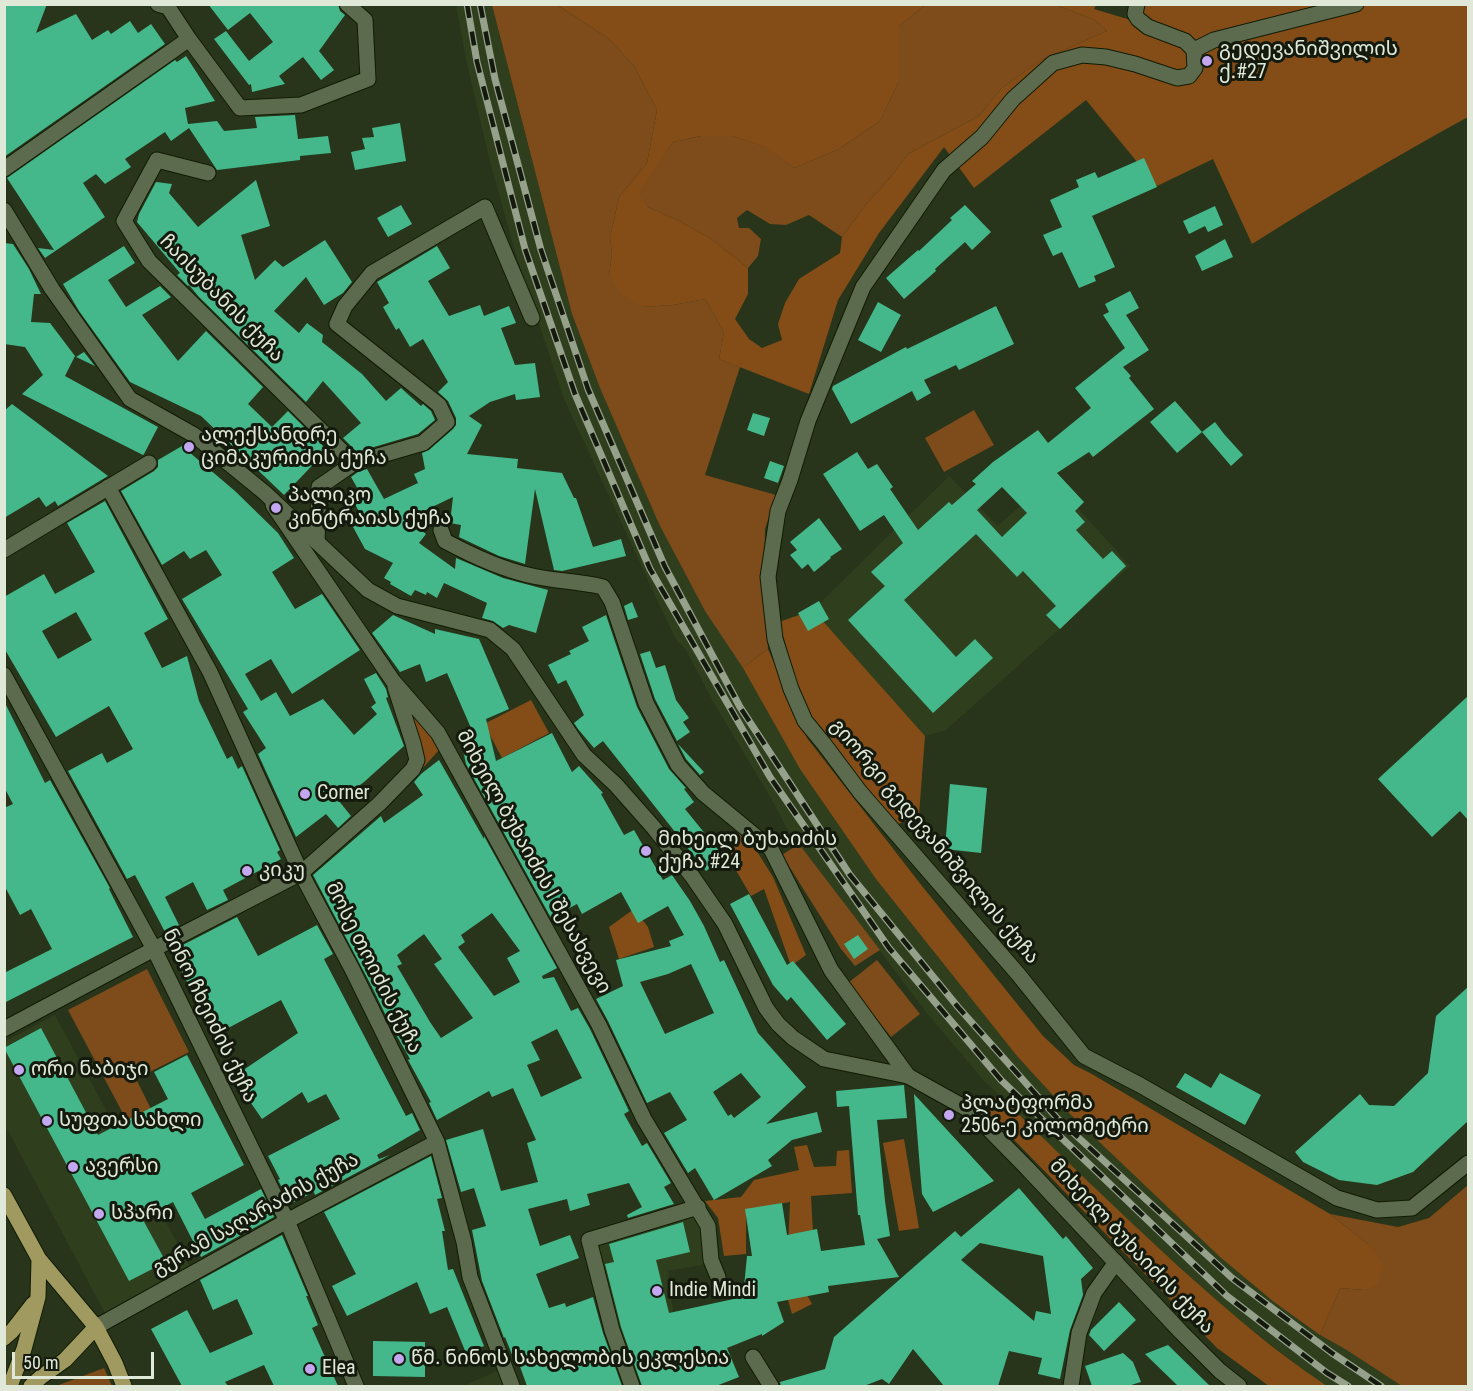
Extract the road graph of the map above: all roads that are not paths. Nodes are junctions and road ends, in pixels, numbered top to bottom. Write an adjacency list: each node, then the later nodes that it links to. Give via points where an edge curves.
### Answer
1 (158, 4): 5 (street, via 168,7)
2 (347, 4): 5 (street, via 365,20 368,80 301,105 240,108)
3 (1137, 4): 6 (street, via 1137,19 1185,41)
4 (1356, 4): 6 (street, via 1214,40)
5 (189, 39): 7 (street)
6 (1194, 50): 25 (street, გიორგი გედევანიშვილის ქუჩა, via 1195,68 1189,76 1177,78 1106,57 1082,56 1053,63 1013,99 982,137 944,170 863,287 808,421 776,522 768,577 775,639 805,722 1084,1056 1337,1198 1377,1210 1412,1208)
7 (4, 169)
8 (208, 173): 12 (street, ჩაისუბანის ქუჩა, via 157,160 124,221 149,261)
9 (4, 210): 14 (street, მიხეილ ბუხაიძის ქუჩა, via 52,290 130,399 194,435)
10 (532, 318): 12 (street, via 485,207 372,273 345,306 337,324 438,405 447,422 423,443)
11 (148, 463): 13 (street)
12 (354, 463): 16 (street, via 319,488)
13 (108, 487): 17 (street); 20 (street, მოსე თოიძის ქუჩა, via 210,672)
14 (265, 493): 16 (street, მიხეილ ბუხაიძის ქუჩა); 19 (street, მიხეილ ბუხაიძის I შესახვევი)
15 (441, 530): 23 (street, via 445,541 474,557 528,575 603,587 612,602 646,703 678,765 703,793 771,849 831,970)
16 (317, 542): 23 (street, მიხეილ ბუხაიძის ქუჩა, via 368,590 397,606 490,630 513,649 584,755 616,785 692,876 725,924 766,1008 778,1024 824,1059)
17 (4, 550)
18 (4, 675): 21 (street, ნინო ჩხეიძის ქუჩა)
19 (393, 681): 20 (street, via 417,760 379,804); 27 (street, მიხეილ ბუხაიძის I შესახვევი, via 438,733 599,1025 644,1119)
20 (301, 873): 21 (street); 24 (street, მოსე თოიძის ქუჩა)
21 (154, 949): 22 (street); 28 (street, ნინო ჩხეიძის ქუჩა)
22 (4, 1029)
23 (908, 1076): 30 (street, მიხეილ ბუხაიძის ქუჩა, via 971,1111)
24 (437, 1142): 28 (street, გურამ საღარაძის ქუჩა); 40 (street, მოსე თოიძის ქუჩა, via 470,1277)
25 (1468, 1163)
26 (4, 1195): 29 (main road)
27 (698, 1207): 31 (street, მიხეილ ბუხაიძის I შესახვევი, via 708,1226 711,1260); 41 (street, via 589,1240 612,1330)
28 (287, 1221): 33 (street, გურამ საღარაძის ქუჩა); 39 (street, ნინო ჩხეიძის ქუჩა)
29 (39, 1259): 32 (main road); 33 (main road)
30 (1116, 1262): 43 (street, via 1094,1293 1079,1333); 44 (street, მიხეილ ბუხაიძის ქუჩა, via 1181,1332)
31 (718, 1277)
32 (38, 1297): 34 (main road); 37 (main road)
33 (96, 1327): 36 (main road, via 65,1360); 38 (main road)
34 (4, 1338)
35 (753, 1357): 42 (street)
36 (36, 1382)
37 (10, 1386)
38 (124, 1386)
39 (356, 1386)
40 (512, 1386)
41 (632, 1386)
42 (771, 1386)
43 (1071, 1386)
44 (1239, 1386)

